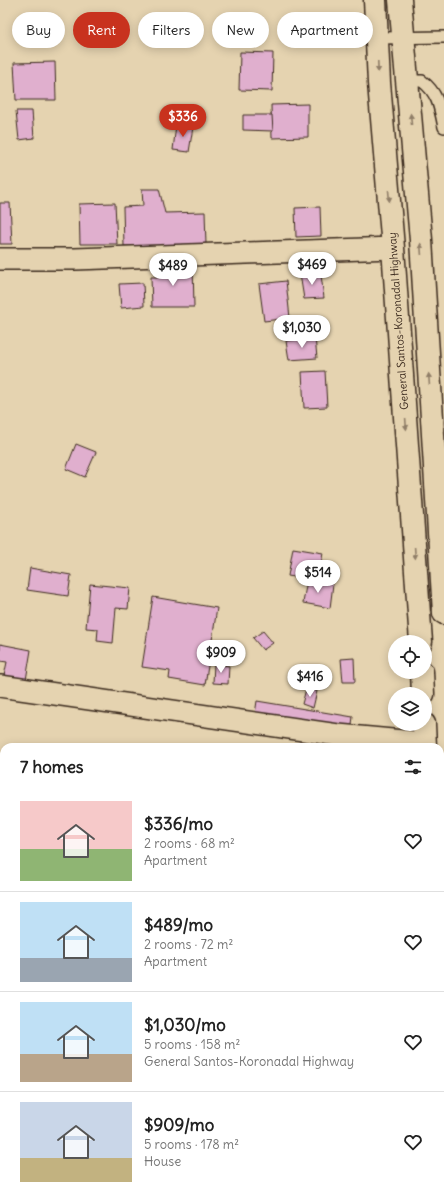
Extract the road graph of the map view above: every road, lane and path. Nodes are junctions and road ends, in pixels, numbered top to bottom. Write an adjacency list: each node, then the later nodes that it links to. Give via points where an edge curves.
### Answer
1 (374, 0): 5 (highway, General Santos-Koronadal Highway)
2 (400, 0): 3 (highway)
3 (404, 36): 4 (lane); 5 (lane); 6 (highway)
4 (444, 36)
5 (378, 38): 8 (highway, General Santos-Koronadal Highway, one-way to 8, via 379,83)
6 (408, 81): 7 (lane, via 422,81 434,93); 11 (highway, one-way to 6, via 421,240)
7 (444, 127)
8 (393, 248): 9 (street, via 75,259); 10 (highway, General Santos-Koronadal Highway, one-way to 10)
9 (0, 259)
10 (419, 602): 11 (highway); 12 (highway, General Santos-Koronadal Highway)
11 (444, 607)
12 (421, 635)
13 (0, 686): 14 (street, via 338,735)
14 (425, 738)

